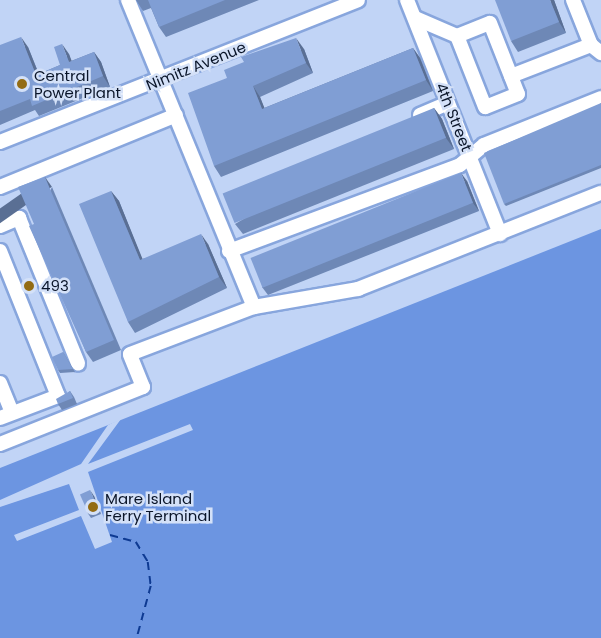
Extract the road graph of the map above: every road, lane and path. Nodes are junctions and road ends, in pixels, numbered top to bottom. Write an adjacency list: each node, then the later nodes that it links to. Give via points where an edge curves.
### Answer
1 (128, 0): 9 (street)
2 (358, 0): 9 (street, Nimitz Avenue)
3 (407, 0): 5 (street, 4th Street)
4 (573, 0): 7 (street)
5 (415, 18): 6 (street); 11 (street, 4th Street)
6 (457, 36): 8 (street, via 490,23); 8 (street, via 485,107 518,94)
7 (596, 49): 8 (street)
8 (511, 76)
9 (161, 80): 12 (street); 14 (street, Nimitz Avenue)
10 (601, 98): 15 (street, via 484,145)
11 (448, 103): 13 (street); 15 (street, 4th Street)
12 (176, 115): 16 (street); 20 (street, via 215,197)
13 (405, 121)
14 (0, 142)
15 (470, 156): 19 (street, 4th Street); 20 (street, via 460,165)
16 (0, 187)
17 (601, 193): 19 (street)
18 (0, 226): 23 (street, via 19,218)
19 (500, 234): 22 (street, via 358,289)
20 (229, 250): 22 (street)
21 (0, 251): 25 (street, via 58,396)
22 (254, 307): 26 (street, via 130,354 143,387)
23 (78, 363)
24 (0, 384): 25 (street)
25 (6, 416)
26 (0, 444)

